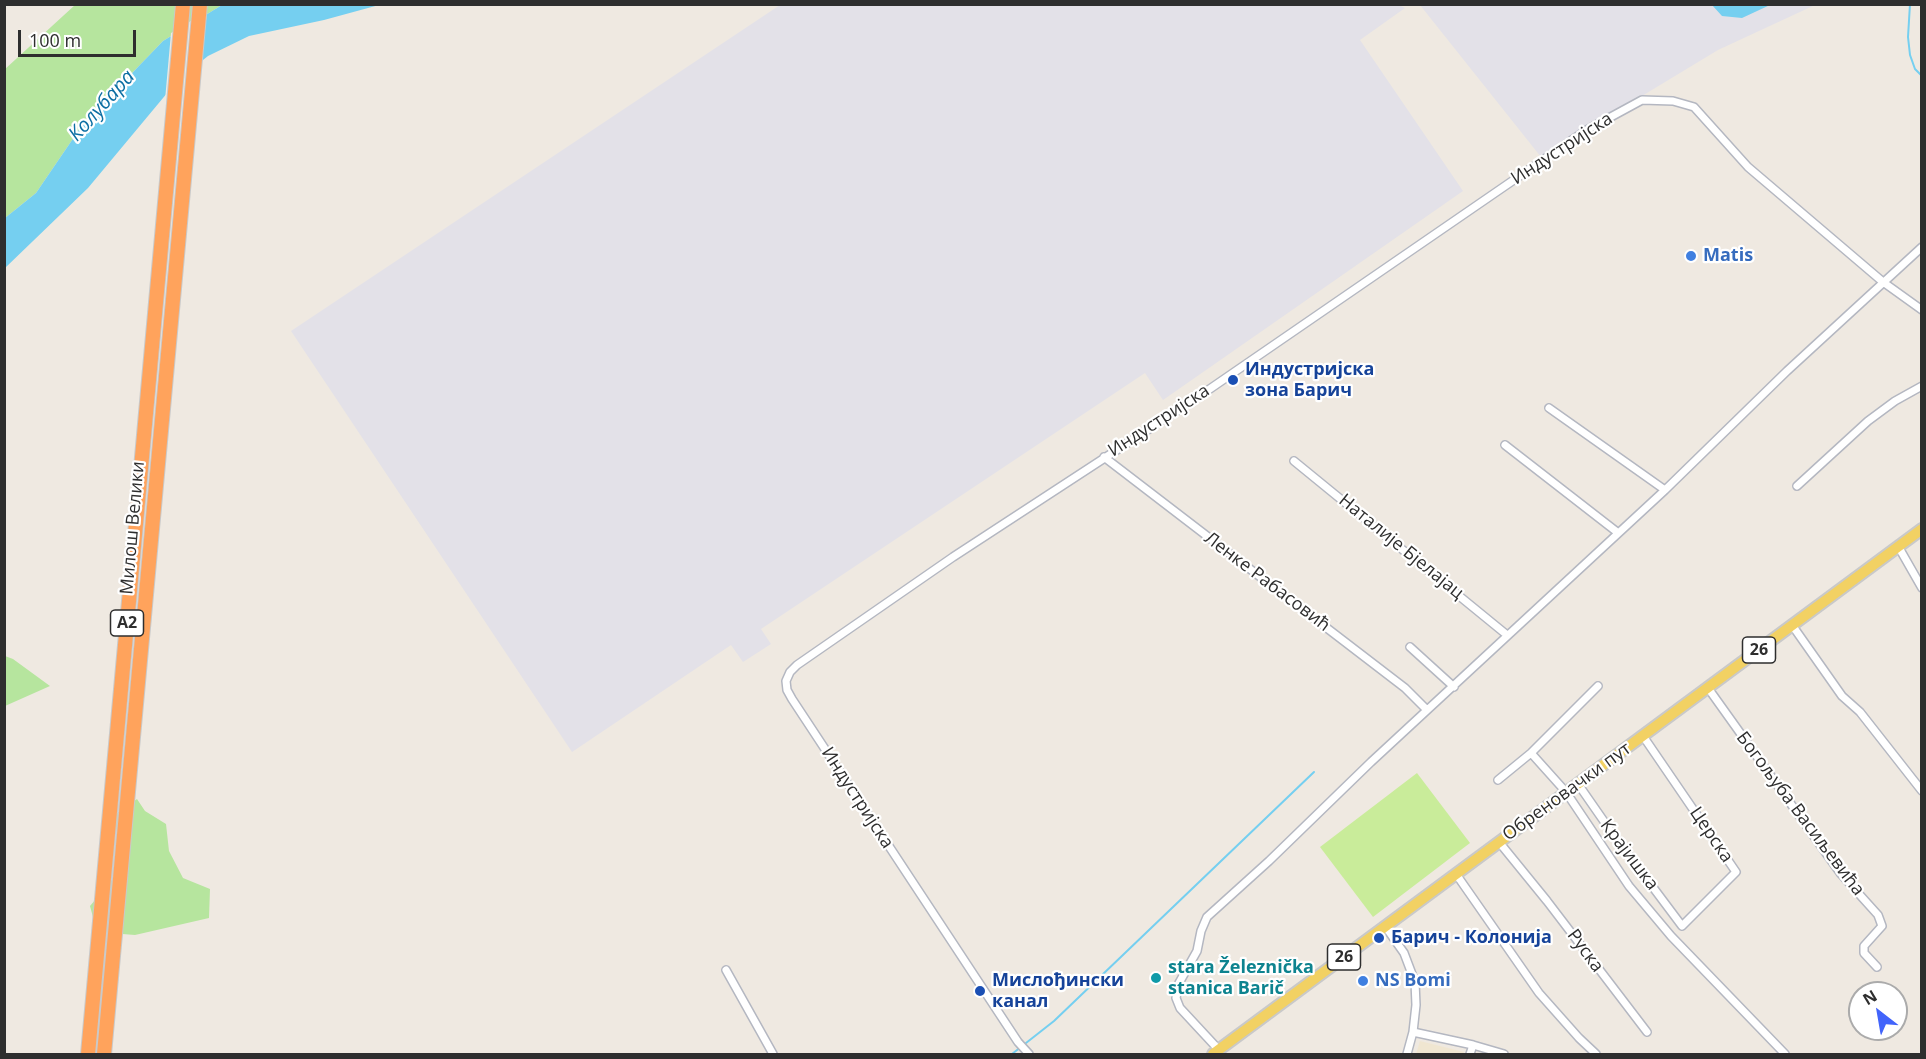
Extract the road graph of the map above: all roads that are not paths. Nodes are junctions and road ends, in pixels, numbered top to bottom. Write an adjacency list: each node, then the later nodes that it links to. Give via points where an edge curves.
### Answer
1 (183, 4): 41 (highway, Милош Велики / A2)
2 (200, 4): 42 (highway, Милош Велики / A2)
3 (1922, 247): 4 (street)
4 (1883, 282): 5 (street, Индустријска); 9 (street, Индустријска, via 1748,167 1694,107 1673,101 1642,100 1585,131 1201,395); 12 (street)
5 (1922, 310)
6 (1922, 386): 11 (street, via 1868,421)
7 (1549, 408): 12 (street)
8 (1505, 445): 14 (street)
9 (1104, 457): 23 (street, Ленке Рабасовић, via 1405,688); 40 (street, Индустријска, via 797,665 786,681 792,699)
10 (1294, 461): 18 (street, Наталије Бјелајац)
11 (1797, 486)
12 (1665, 490): 14 (street)
13 (1922, 529): 15 (main road, Обреновачки пут / 26)
14 (1617, 532): 18 (street)
15 (1898, 546): 16 (street); 17 (main road, Обреновачки пут / 26)
16 (1922, 588)
17 (1792, 625): 22 (main road, Обреновачки пут / 26); 28 (street, via 1842,696 1860,712)
18 (1507, 635): 21 (street)
19 (1410, 648): 21 (street)
20 (1598, 686): 25 (street)
21 (1454, 687): 23 (street)
22 (1708, 688): 24 (main road, Обреновачки пут / 26); 34 (street, Богољуба Васиљевића, via 1841,874 1878,915 1882,926 1864,946 1864,953)
23 (1427, 710): 39 (street, via 1207,917 1176,998)
24 (1643, 736): 27 (main road, Обреновачки пут / 26); 33 (street, Церска, via 1736,872)
25 (1531, 753): 26 (street); 29 (street)
26 (1498, 780)
27 (1578, 783): 29 (main road, Обреновачки пут / 26); 33 (street, Крајишка)
28 (1922, 791)
29 (1566, 792): 30 (main road, Обреновачки пут / 26); 48 (street, via 1629,886 1671,936)
30 (1499, 842): 31 (main road, Обреновачки пут / 26); 37 (street, Руска)
31 (1456, 874): 32 (main road, Обреновачки пут / 26); 47 (street, via 1539,993)
32 (1386, 926): 36 (street, via 1404,952 1415,982); 39 (main road, Обреновачки пут / 26)
33 (1682, 926)
34 (1877, 967)
35 (726, 970): 43 (street)
36 (1413, 1032): 38 (street); 44 (street)
37 (1647, 1032)
38 (1473, 1045): 45 (street); 46 (street)
39 (1216, 1052)
40 (1027, 1053)
41 (88, 1054)
42 (104, 1054)
43 (773, 1054)
44 (1407, 1054)
45 (1470, 1054)
46 (1504, 1054)
47 (1596, 1054)
48 (1785, 1054)

